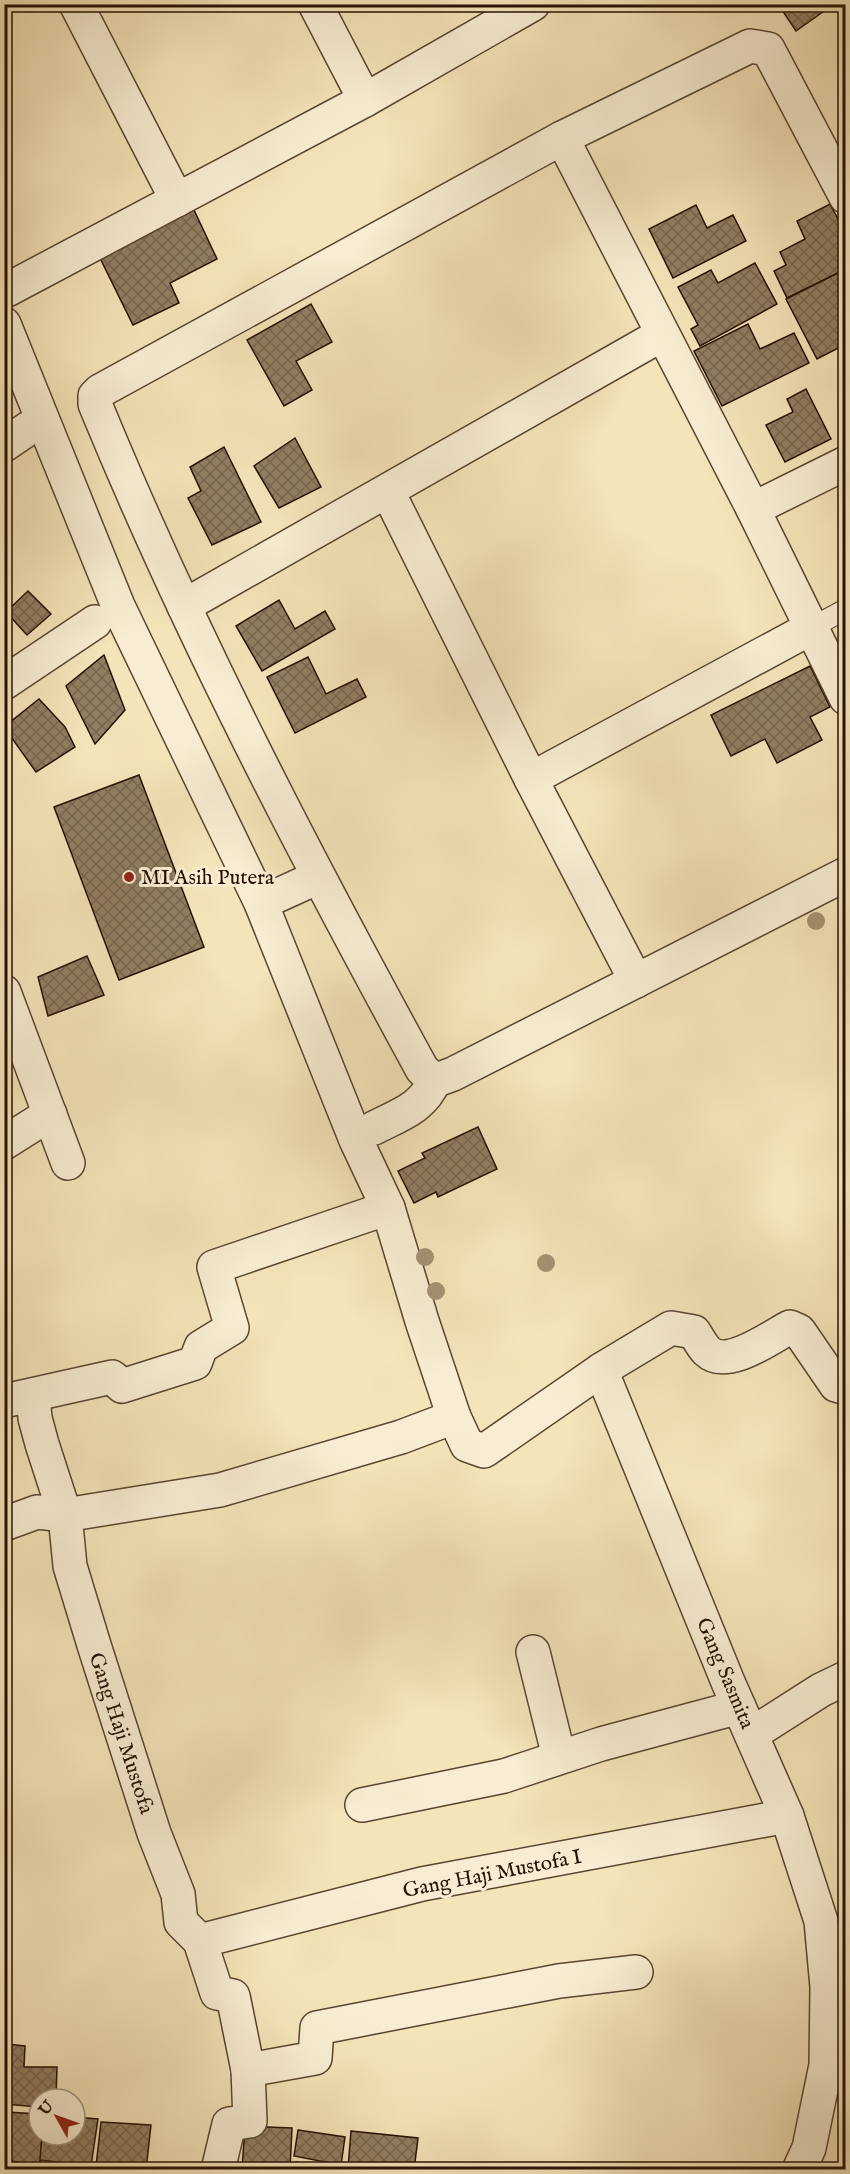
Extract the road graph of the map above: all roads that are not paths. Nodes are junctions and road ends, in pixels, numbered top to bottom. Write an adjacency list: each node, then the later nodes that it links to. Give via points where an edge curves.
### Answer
1 (76, 4): 7 (street)
2 (315, 4): 4 (street)
3 (533, 4): 4 (street)
4 (365, 100): 7 (street)
5 (562, 138): 6 (street, via 750,46 768,49); 10 (street); 14 (street, via 95,396 126,479)
6 (846, 196)
7 (177, 200): 8 (street)
8 (7, 290)
9 (4, 324): 23 (street, via 118,606)
10 (661, 335): 12 (street); 13 (street)
11 (846, 463): 13 (street)
12 (388, 492): 14 (street); 20 (street)
13 (753, 509): 17 (street)
14 (184, 606): 22 (street)
15 (846, 609): 17 (lane)
16 (95, 622): 18 (street)
17 (811, 628): 19 (street); 20 (street)
18 (4, 683)
19 (846, 698)
20 (531, 779): 24 (street)
21 (846, 874): 24 (street)
22 (318, 877): 23 (street); 26 (street, via 422,1069)
23 (261, 903): 31 (street, via 356,1140)
24 (636, 981): 26 (street)
25 (4, 992): 27 (street)
26 (434, 1081): 28 (street, via 413,1108)
27 (50, 1114): 29 (street); 30 (street)
28 (374, 1128)
29 (4, 1143)
30 (68, 1163)
31 (388, 1208): 34 (street, via 214,1267 232,1328 201,1347 195,1364 122,1386 112,1377); 35 (street)
32 (602, 1370): 33 (street, via 672,1328 694,1332 707,1352 718,1358 738,1355 790,1327 799,1332 836,1385); 35 (street, via 484,1451 468,1445); 40 (street, Gang Sasmita)
33 (846, 1388)
34 (19, 1398): 36 (street, Gang Haji Mustofa, via 35,1418)
35 (454, 1417): 36 (street, via 401,1437 220,1490)
36 (64, 1515): 37 (street, via 37,1512); 44 (street, Gang Haji Mustofa, via 70,1566 154,1833 178,1894 181,1922)
37 (4, 1524)
38 (533, 1652): 41 (street)
39 (846, 1678): 40 (street)
40 (746, 1721): 41 (street); 43 (street, Gang Sasmita)
41 (559, 1757): 42 (street, via 504,1776)
42 (362, 1805)
43 (787, 1816): 44 (street, Gang Haji Mustofa I, via 422,1884); 48 (street, Gang Sasmita, via 821,1921 828,1987 826,2065 809,2148)
44 (200, 1941): 46 (street, via 217,1992 233,1996)
45 (636, 1972): 46 (street, via 558,1981 317,2028 315,2058)
46 (248, 2070): 47 (street, via 250,2121 229,2124)
47 (218, 2169)
48 (799, 2169)

